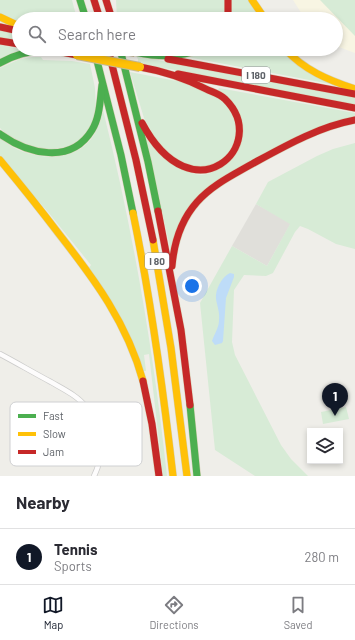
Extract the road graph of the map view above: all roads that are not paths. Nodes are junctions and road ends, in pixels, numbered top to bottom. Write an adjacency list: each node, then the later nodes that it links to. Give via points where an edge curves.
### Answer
1 (80, 0): 7 (main road)
2 (94, 0): 8 (main road)
3 (106, 0): 9 (main road)
4 (110, 0): 10 (main road)
5 (228, 0): 11 (main road)
6 (252, 0): 12 (main road)
7 (84, 12)
8 (98, 12)
9 (110, 12)
10 (111, 12)
11 (229, 12)
12 (260, 12)
13 (0, 17): 14 (main road)
14 (12, 23)
15 (0, 27): 16 (main road)
16 (12, 30)
17 (0, 41): 18 (main road)
18 (12, 43)
19 (14, 56): 27 (main road)
20 (82, 56): 28 (main road, I 180, bridge)
21 (96, 56): 29 (main road, I 80)
22 (110, 56): 44 (main road, I 80, via 138,167 159,271 177,384)
23 (121, 56): 32 (main road)
24 (156, 56): 25 (main road); 31 (main road, I 180)
25 (183, 56)
26 (292, 56): 30 (main road, via 315,73)
27 (0, 63)
28 (164, 71): 32 (main road, via 221,96 231,106 237,117 239,134 230,158 216,167 205,170 192,170 181,166 166,156 152,140); 33 (main road, I 180)
29 (102, 82): 35 (main road, via 97,120 90,135 75,147 59,152 40,152 20,147); 43 (main road, I 80, via 128,187 147,282)
30 (355, 88)
31 (355, 94)
32 (135, 108): 37 (main road)
33 (355, 108)
34 (355, 120): 37 (main road, via 334,124 308,134 224,180 205,194 190,212 180,230 174,250)
35 (0, 134)
36 (0, 160): 42 (main road, via 91,276 121,324 135,356 146,392)
37 (171, 277): 45 (main road, via 181,330)
38 (0, 354): 39 (street)
39 (82, 402)
40 (98, 466): 41 (street)
41 (94, 476)
42 (159, 476)
43 (174, 476)
44 (187, 476)
45 (197, 476)

